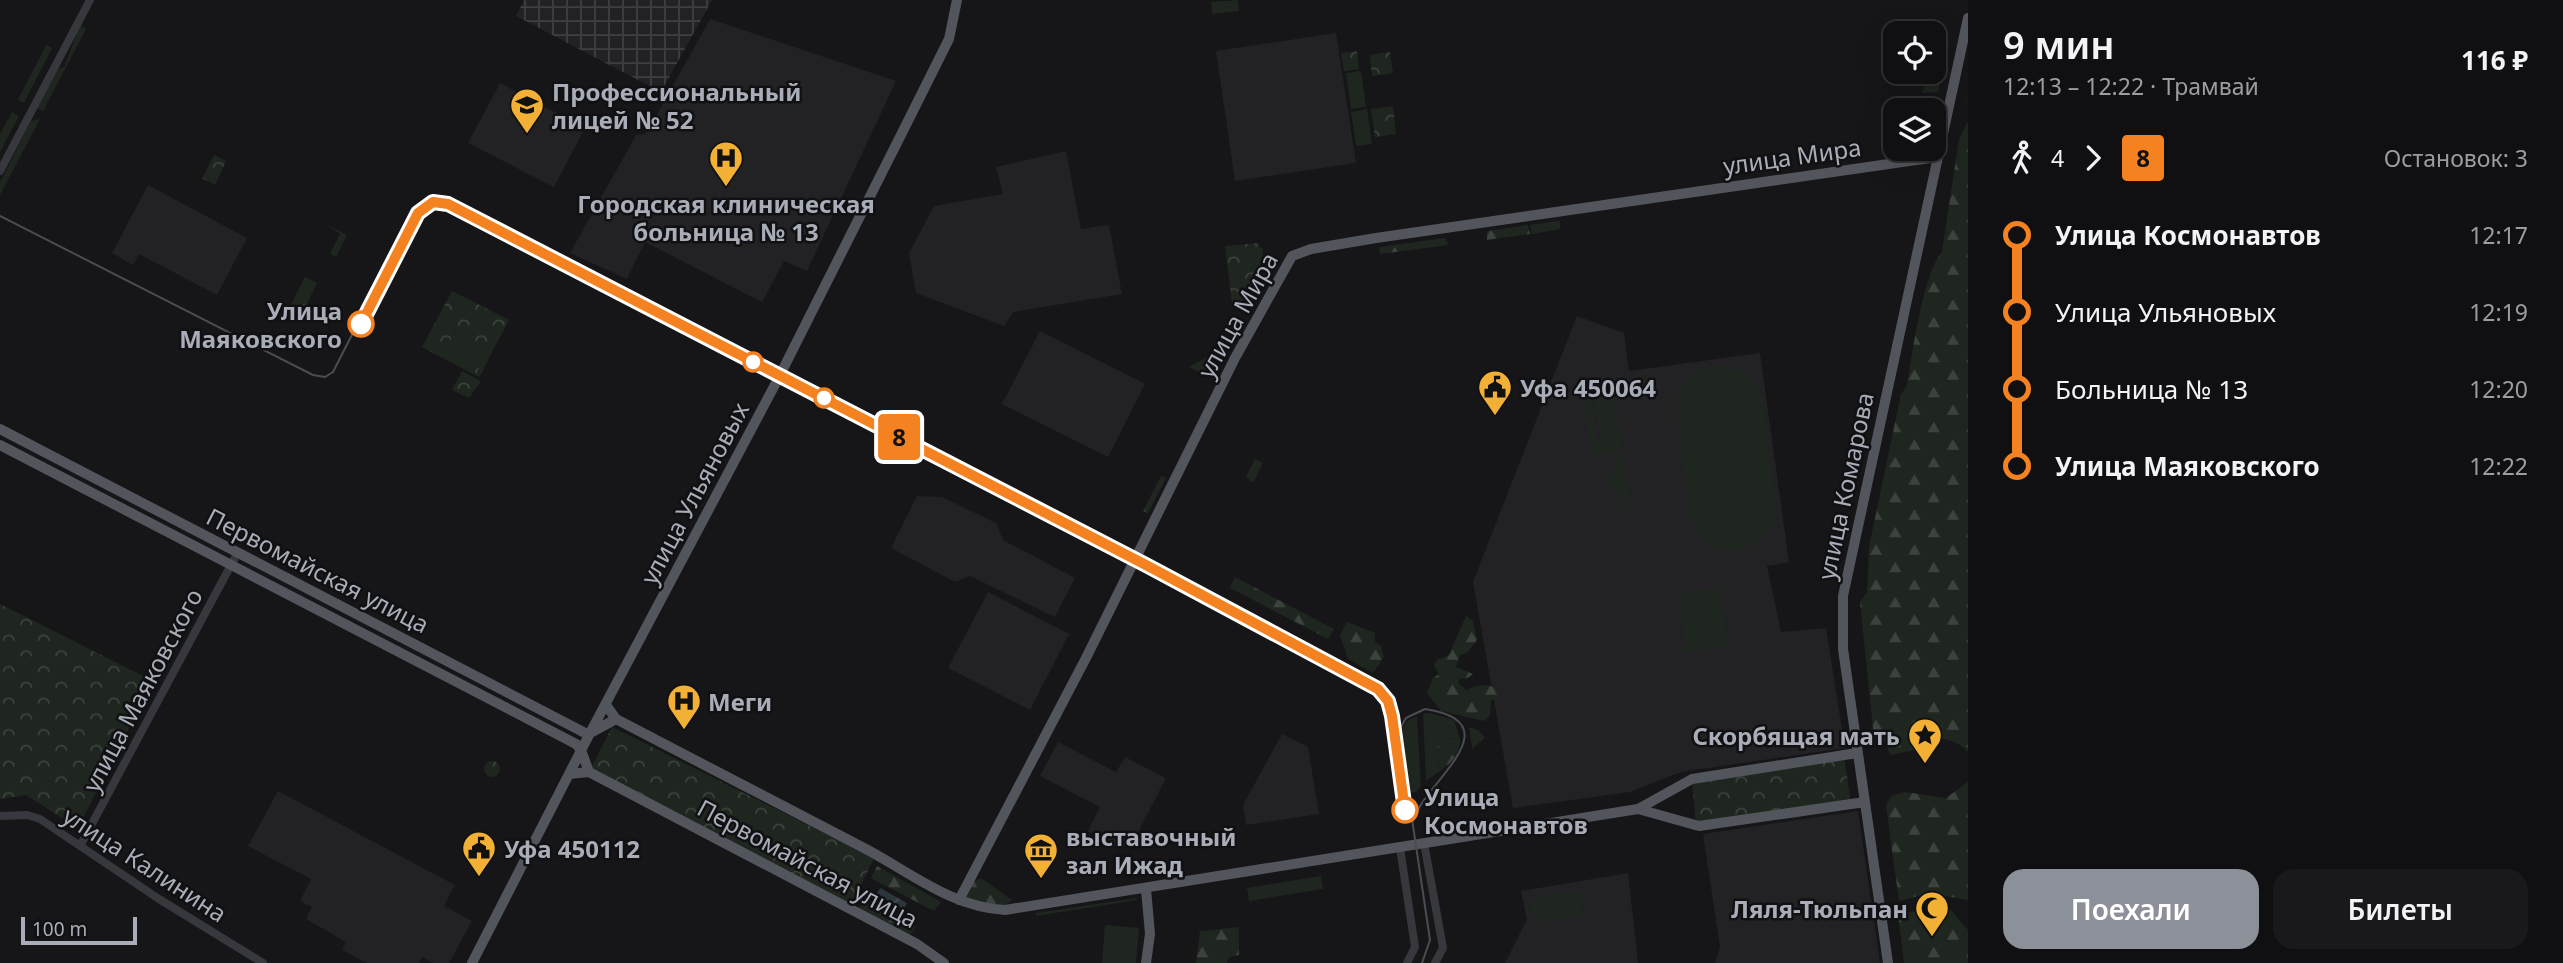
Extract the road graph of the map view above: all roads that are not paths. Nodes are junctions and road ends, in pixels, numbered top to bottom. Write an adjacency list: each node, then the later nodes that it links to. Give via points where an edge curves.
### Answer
1 (90, 0): 7 (street)
2 (957, 0): 12 (main road, улица Ульяновых, via 948,39 911,115)
3 (1968, 21): 4 (main road, улица Комарова)
4 (1946, 118)
5 (1909, 161): 26 (main road, улица Мира, via 1389,236 1292,256 1235,358)
6 (1936, 161): 16 (main road, улица Комарова, via 1843,596 1843,649)
7 (0, 171)
8 (0, 429): 10 (main road, Первомайская улица)
9 (0, 445): 11 (main road, Первомайская улица)
10 (238, 552): 11 (street, улица Маяковского); 14 (main road, Первомайская улица)
11 (231, 565): 15 (main road, Первомайская улица); 23 (street, улица Маяковского)
12 (606, 705): 13 (main road, Первомайская улица); 14 (main road, улица Ульяновых)
13 (616, 719): 14 (main road); 26 (main road, Первомайская улица)
14 (589, 735): 15 (main road, улица Ульяновых)
15 (582, 750): 17 (main road); 18 (main road, улица Ульяновых)
16 (1857, 753): 19 (main road, улица Комарова); 20 (main road, via 1692,779)
17 (589, 772): 18 (main road); 27 (main road, Первомайская улица)
18 (569, 774): 29 (main road, улица Ульяновых)
19 (1865, 802): 20 (main road, via 1699,826); 34 (main road, улица Комарова)
20 (1638, 809): 22 (main road)
21 (0, 816): 23 (street, улица Калинина, via 27,815)
22 (1424, 843): 24 (main road); 33 (street, via 1443,948)
23 (80, 846): 28 (street, улица Калинина)
24 (1400, 848): 25 (main road); 32 (street, via 1415,947)
25 (1146, 890): 26 (main road, via 1005,910); 31 (main road, via 1150,934)
26 (959, 900)
27 (929, 959): 30 (main road, Первомайская улица)
28 (263, 963)
29 (472, 963)
30 (944, 963)
31 (1146, 963)
32 (1407, 963)
33 (1435, 963)
34 (1888, 963)

